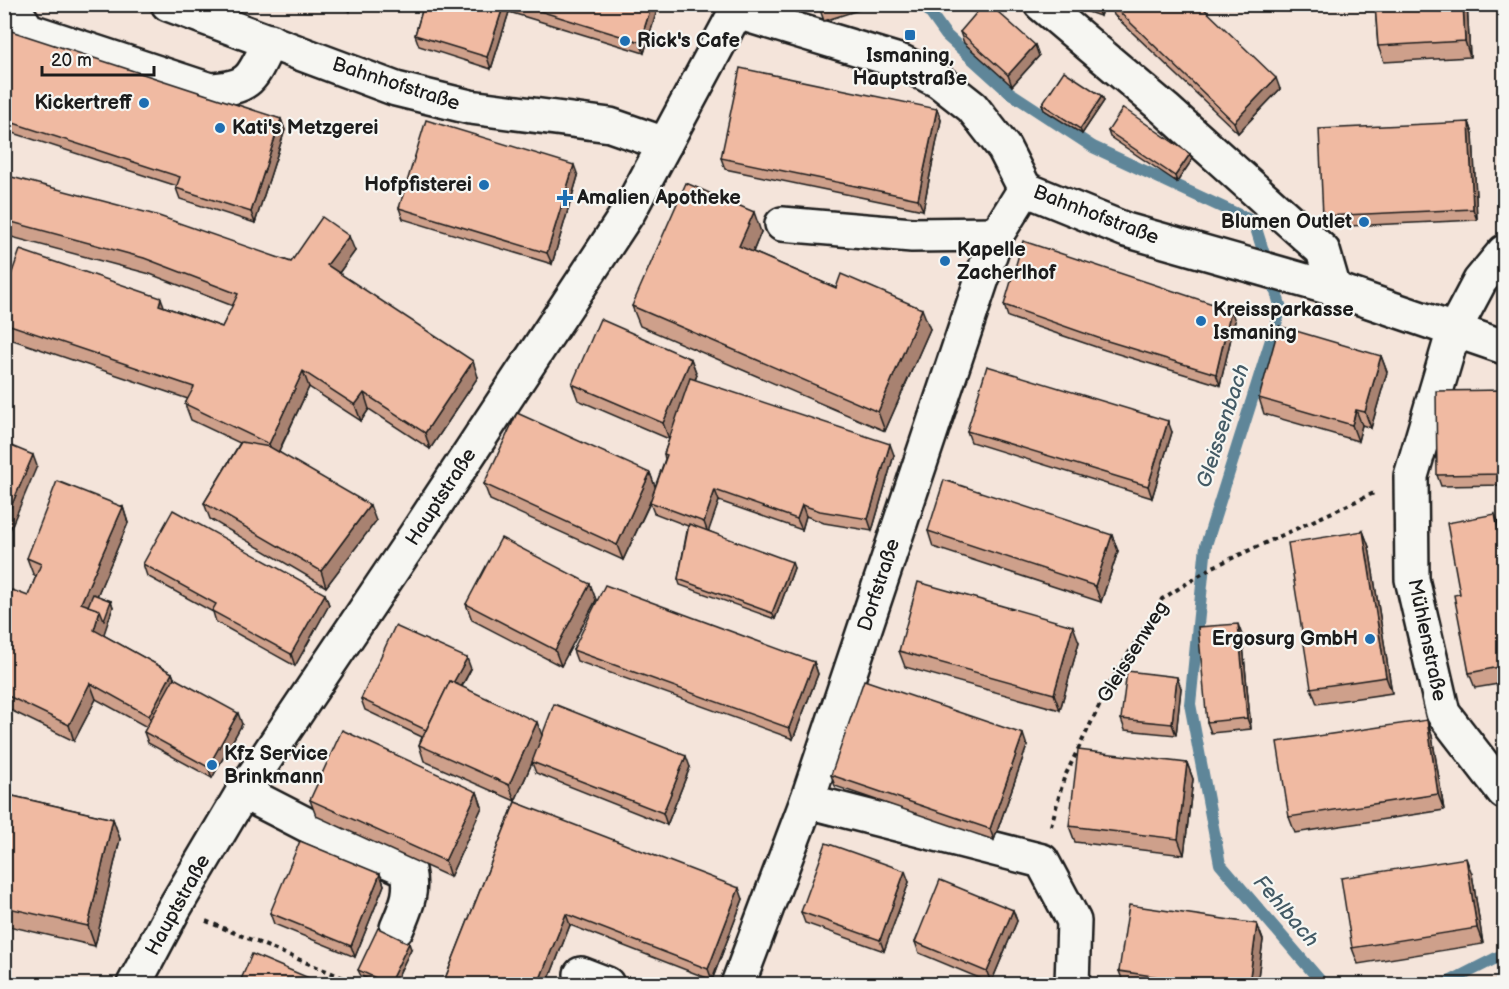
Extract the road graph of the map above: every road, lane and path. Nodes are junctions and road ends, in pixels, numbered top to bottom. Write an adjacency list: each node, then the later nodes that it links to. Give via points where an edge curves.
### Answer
1 (14, 4): 5 (street, via 28,30 210,90 229,89 251,79)
2 (1041, 4): 11 (street, via 1323,251)
3 (188, 8): 5 (street, Bahnhofstraße)
4 (739, 8): 6 (street, Hauptstraße); 7 (street, Bahnhofstraße, via 902,62 939,81 972,107 1004,148)
5 (270, 41): 6 (street, Bahnhofstraße, via 396,89 470,107 610,125)
6 (665, 144): 15 (street, Hauptstraße, via 629,211)
7 (1025, 189): 9 (street, Dorfstraße); 11 (street, Bahnhofstraße, via 1126,230)
8 (782, 224): 9 (street, via 912,235)
9 (997, 234): 17 (street, Dorfstraße)
10 (1504, 252): 12 (street, Mühlenstraße, via 1480,281)
11 (1334, 289): 12 (street, Bahnhofstraße)
12 (1454, 330): 13 (street, Bahnhofstraße); 14 (street, Mühlenstraße)
13 (1504, 347)
14 (1411, 476): 16 (street, Mühlenstraße, via 1412,579 1443,713); 18 (path, Gleissenweg, via 1213,567 1162,599 1110,682 1064,778)
15 (243, 792): 19 (street, Hauptstraße); 20 (street, via 408,870 410,896)
16 (1504, 792)
17 (807, 801): 18 (street); 23 (street, Dorfstraße)
18 (1042, 861): 24 (street, via 1074,921)
19 (175, 907): 21 (street, Hauptstraße); 22 (path)
20 (397, 928)
21 (134, 984)
22 (358, 984)
23 (738, 984)
24 (1072, 984)

